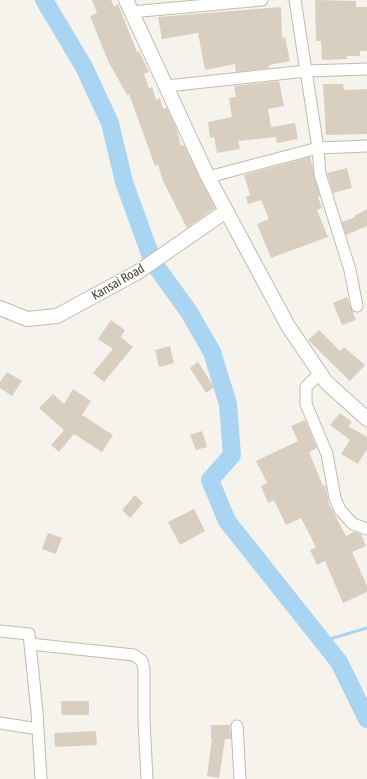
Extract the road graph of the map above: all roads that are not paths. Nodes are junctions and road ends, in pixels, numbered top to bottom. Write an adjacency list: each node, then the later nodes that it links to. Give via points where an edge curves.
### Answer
1 (262, 0): 3 (street)
2 (295, 0): 5 (street)
3 (128, 6): 6 (street)
4 (367, 69): 5 (street)
5 (306, 71): 6 (street); 8 (street)
6 (167, 86): 9 (street)
7 (367, 146): 8 (street)
8 (318, 148): 9 (street); 11 (street, via 320,174 350,270)
9 (208, 177): 10 (street)
10 (226, 211): 12 (street, Kansai Road, via 138,272 57,316 27,319); 13 (street, via 288,326)
11 (357, 306)
12 (0, 308)
13 (320, 373): 14 (street, via 326,382); 15 (street, via 306,387 306,404 327,454 335,498 340,510 353,524)
14 (367, 419)
15 (367, 530)
16 (0, 630): 17 (street, via 29,634)
17 (30, 644): 20 (street); 22 (street, via 134,655 142,661)
18 (0, 723): 20 (street)
19 (237, 726): 23 (street)
20 (38, 729): 21 (street)
21 (41, 779)
22 (148, 779)
23 (240, 779)

